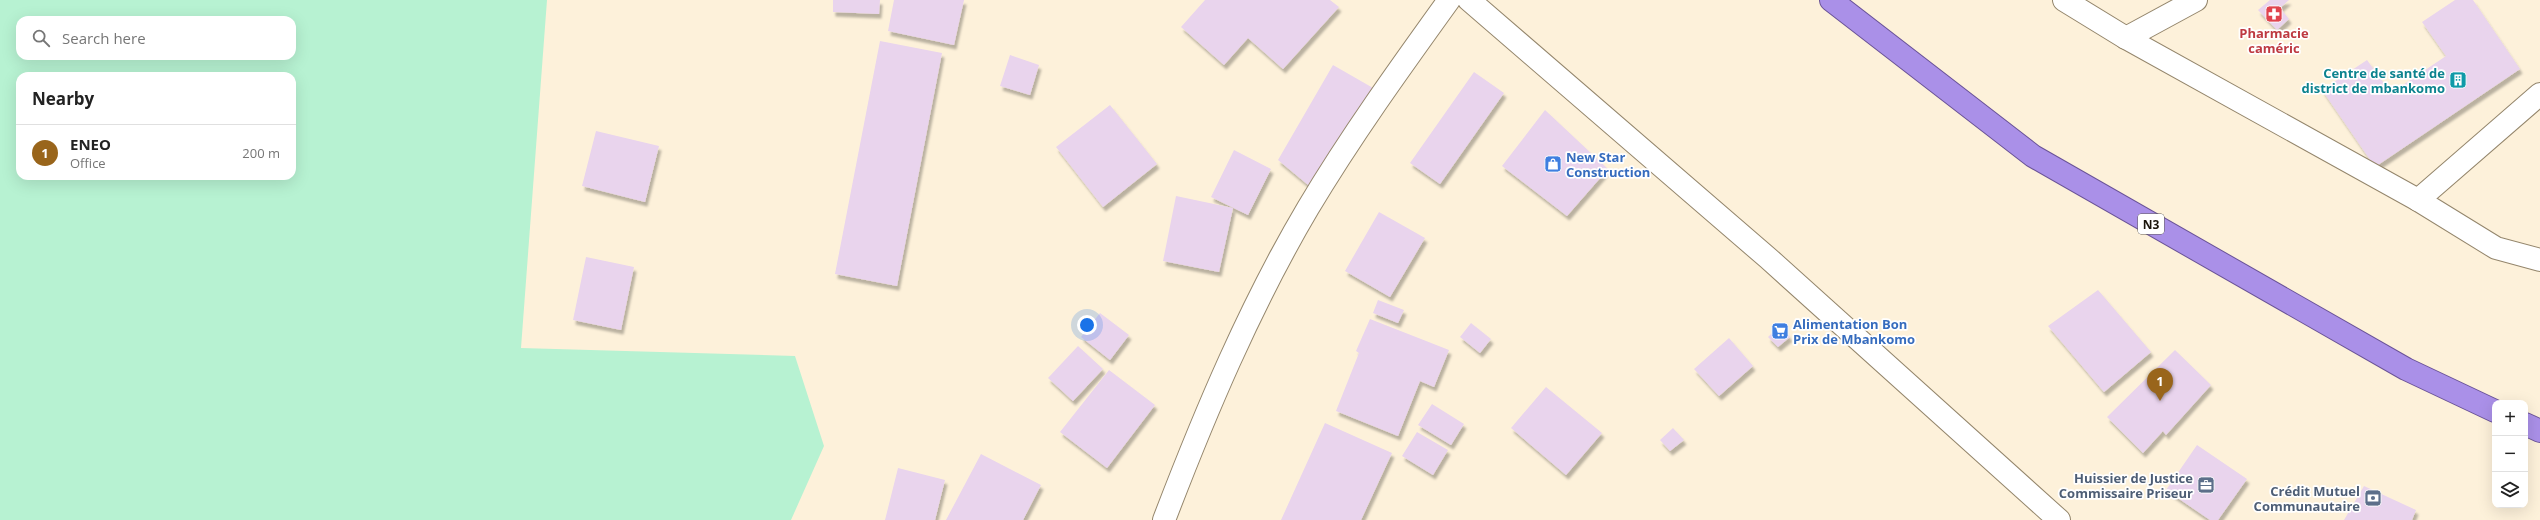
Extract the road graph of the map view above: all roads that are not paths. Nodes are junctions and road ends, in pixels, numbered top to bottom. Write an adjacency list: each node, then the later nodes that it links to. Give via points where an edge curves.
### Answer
1 (1449, 0): 13 (street, via 1370,110 1308,208 1262,294 1197,433)
2 (1469, 0): 14 (street, via 1768,258)
3 (1831, 0): 10 (highway, N3, via 2033,156 2406,369)
4 (2064, 0): 6 (street)
5 (2196, 0): 6 (street)
6 (2126, 38): 8 (street)
7 (2540, 94): 8 (street)
8 (2418, 200): 9 (street, via 2496,248)
9 (2540, 260)
10 (2492, 410)
11 (2528, 425): 12 (highway)
12 (2540, 431)
13 (1164, 520)
14 (2059, 520)

